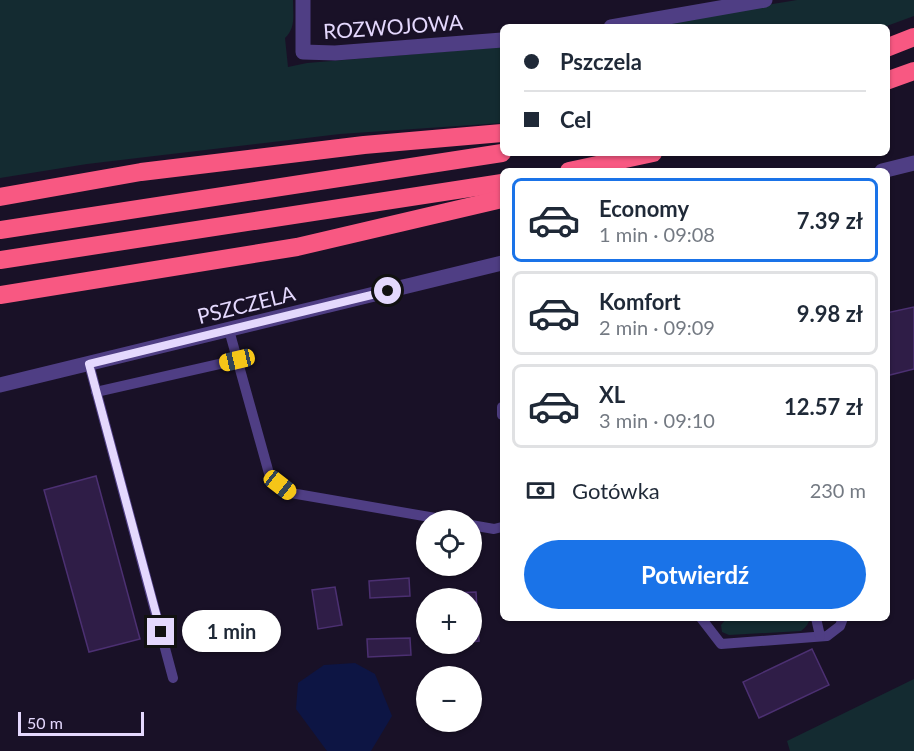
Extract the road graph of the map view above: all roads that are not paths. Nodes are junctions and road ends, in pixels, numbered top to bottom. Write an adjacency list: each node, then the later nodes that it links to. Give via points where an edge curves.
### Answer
1 (303, 0): 5 (street, ROZWOJOWA, via 303,52)
2 (765, 0): 3 (street)
3 (628, 24)
4 (914, 37): 6 (highway)
5 (500, 40)
6 (890, 46)
7 (914, 71): 8 (highway)
8 (890, 80)
9 (500, 133): 16 (highway, via 153,171)
10 (500, 153): 18 (highway)
11 (641, 156): 13 (highway)
12 (914, 163): 14 (street)
13 (598, 168)
14 (890, 169)
15 (500, 183): 19 (highway)
16 (0, 197)
17 (500, 199): 21 (highway, via 297,247)
18 (0, 230)
19 (0, 260)
20 (500, 263): 22 (street, PSZCZELA)
21 (0, 295)
22 (229, 330): 23 (lane); 24 (street, PSZCZELA)
23 (237, 360): 26 (lane); 27 (lane, via 270,477 291,493)
24 (89, 364): 25 (street, PSZCZELA); 26 (lane)
25 (0, 385)
26 (96, 392): 34 (lane)
27 (416, 515)
28 (482, 527): 29 (lane)
29 (500, 528)
30 (703, 621): 33 (lane, via 721,644)
31 (817, 621): 33 (lane)
32 (842, 621): 33 (lane, via 827,636)
33 (820, 636)
34 (173, 678)

